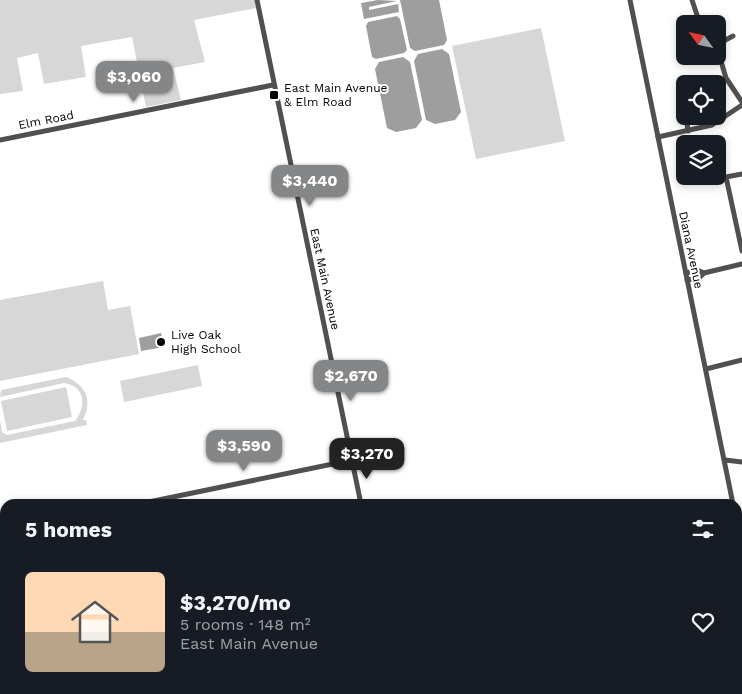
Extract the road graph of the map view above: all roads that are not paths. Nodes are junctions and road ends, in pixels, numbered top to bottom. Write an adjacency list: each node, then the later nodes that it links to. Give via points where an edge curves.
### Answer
1 (257, 0): 8 (street, East Main Avenue)
2 (630, 0): 12 (street, Diana Avenue)
3 (692, 0): 4 (street)
4 (697, 15)
5 (733, 36): 6 (street)
6 (726, 40)
7 (722, 65): 9 (street)
8 (273, 85): 13 (street, Elm Road); 24 (street, East Main Avenue)
9 (742, 104): 11 (street, via 712,125)
10 (687, 125): 11 (street)
11 (688, 131): 12 (street)
12 (658, 137): 19 (street, Diana Avenue)
13 (0, 140)
14 (742, 174): 16 (street, via 726,177)
15 (742, 218): 16 (street)
16 (736, 219): 17 (street)
17 (742, 250)
18 (742, 264): 20 (street)
19 (686, 272): 20 (street, via 697,270); 21 (street, Diana Avenue)
20 (704, 273): 21 (street, via 699,278)
21 (687, 280): 23 (street, Diana Avenue)
22 (742, 360): 23 (street)
23 (706, 368): 25 (street, Diana Avenue)
24 (352, 460): 27 (street); 28 (street, East Main Avenue)
25 (725, 460): 26 (street); 29 (street, Diana Avenue)
26 (742, 462)
27 (163, 499)
28 (360, 499)
29 (733, 499)

